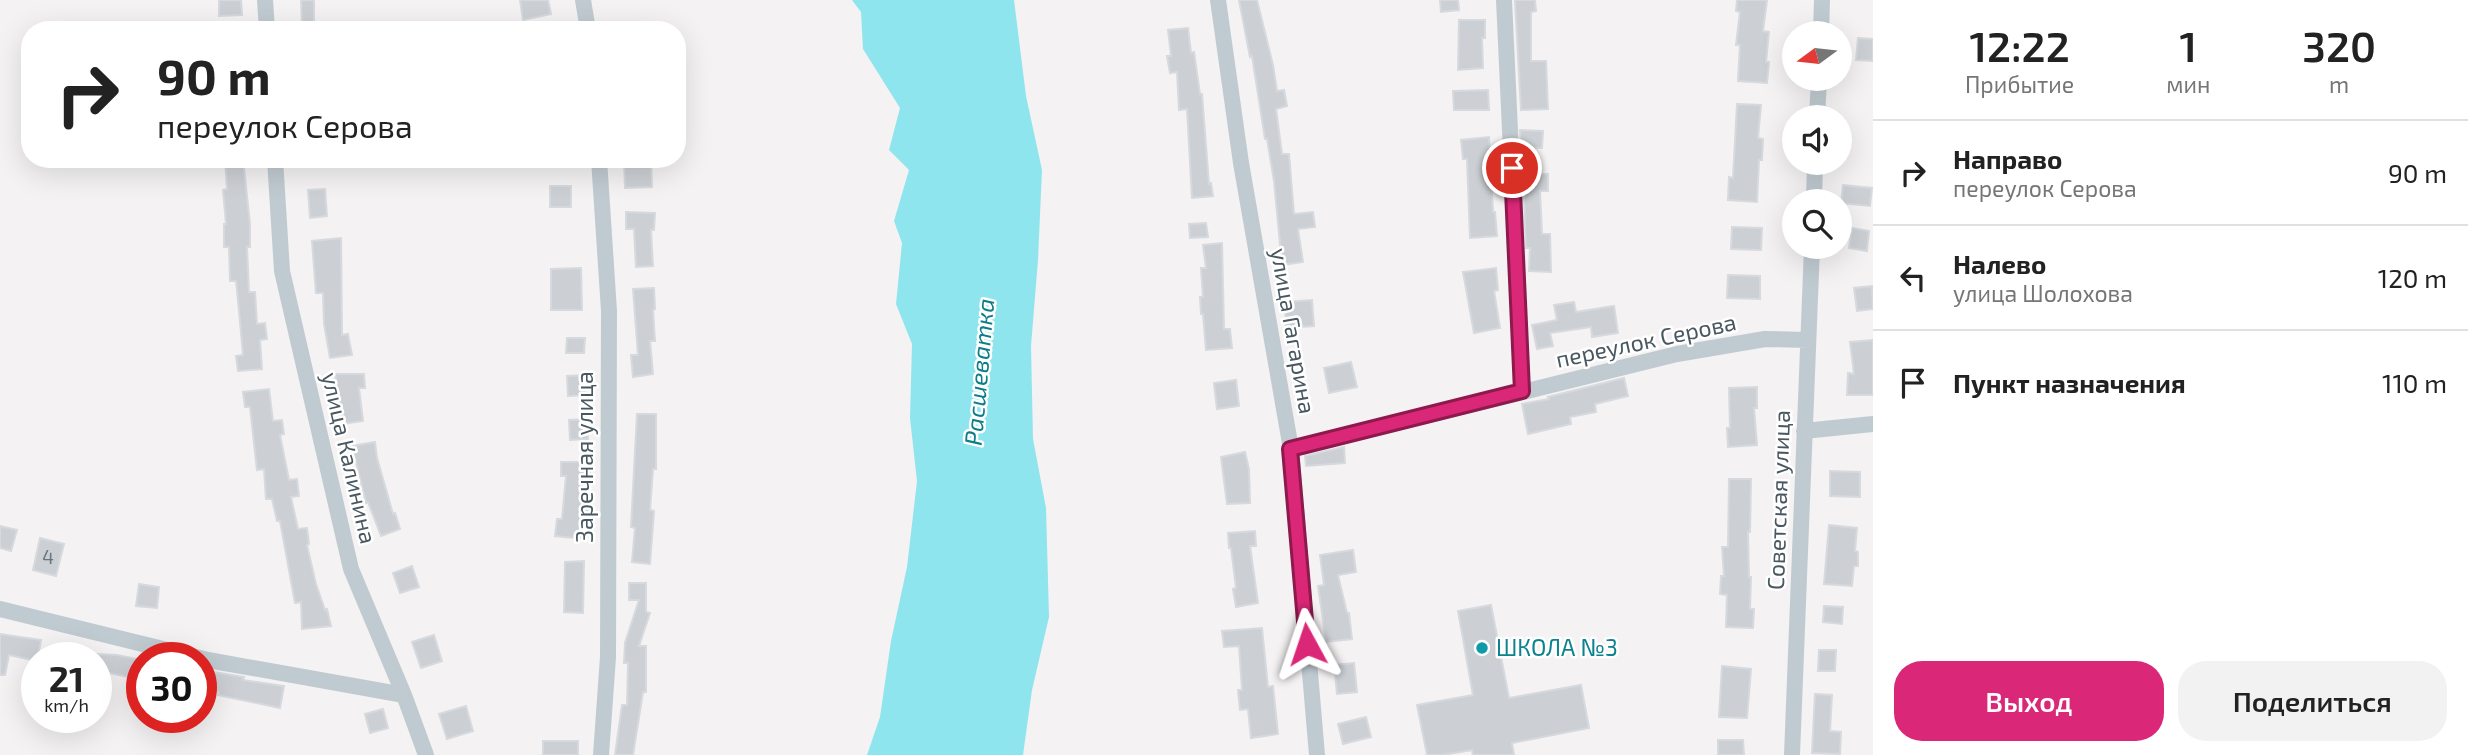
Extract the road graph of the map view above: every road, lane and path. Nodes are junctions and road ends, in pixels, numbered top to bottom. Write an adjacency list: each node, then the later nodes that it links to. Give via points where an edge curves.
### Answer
1 (265, 0): 6 (street)
2 (583, 0): 7 (street)
3 (1218, 0): 16 (street, улица Гагарина)
4 (1504, 0): 13 (street)
5 (1822, 0): 8 (street)
6 (266, 21)
7 (586, 21)
8 (1821, 21)
9 (276, 168): 18 (street, улица Калинина, via 282,271 351,569)
10 (600, 168): 20 (street, Заречная улица, via 608,311 608,657)
11 (1811, 259): 12 (street, Советская улица)
12 (1808, 340): 13 (street, переулок Серова, via 1765,339 1677,354); 15 (street, Советская улица)
13 (1522, 391): 16 (street, переулок Серова)
14 (1873, 424): 15 (street)
15 (1804, 431): 22 (street, Советская улица)
16 (1290, 449): 21 (street, улица Гагарина)
17 (0, 609): 18 (street, via 208,660)
18 (404, 695): 19 (street, улица Калинина)
19 (426, 755)
20 (601, 755)
21 (1317, 755)
22 (1791, 755)

